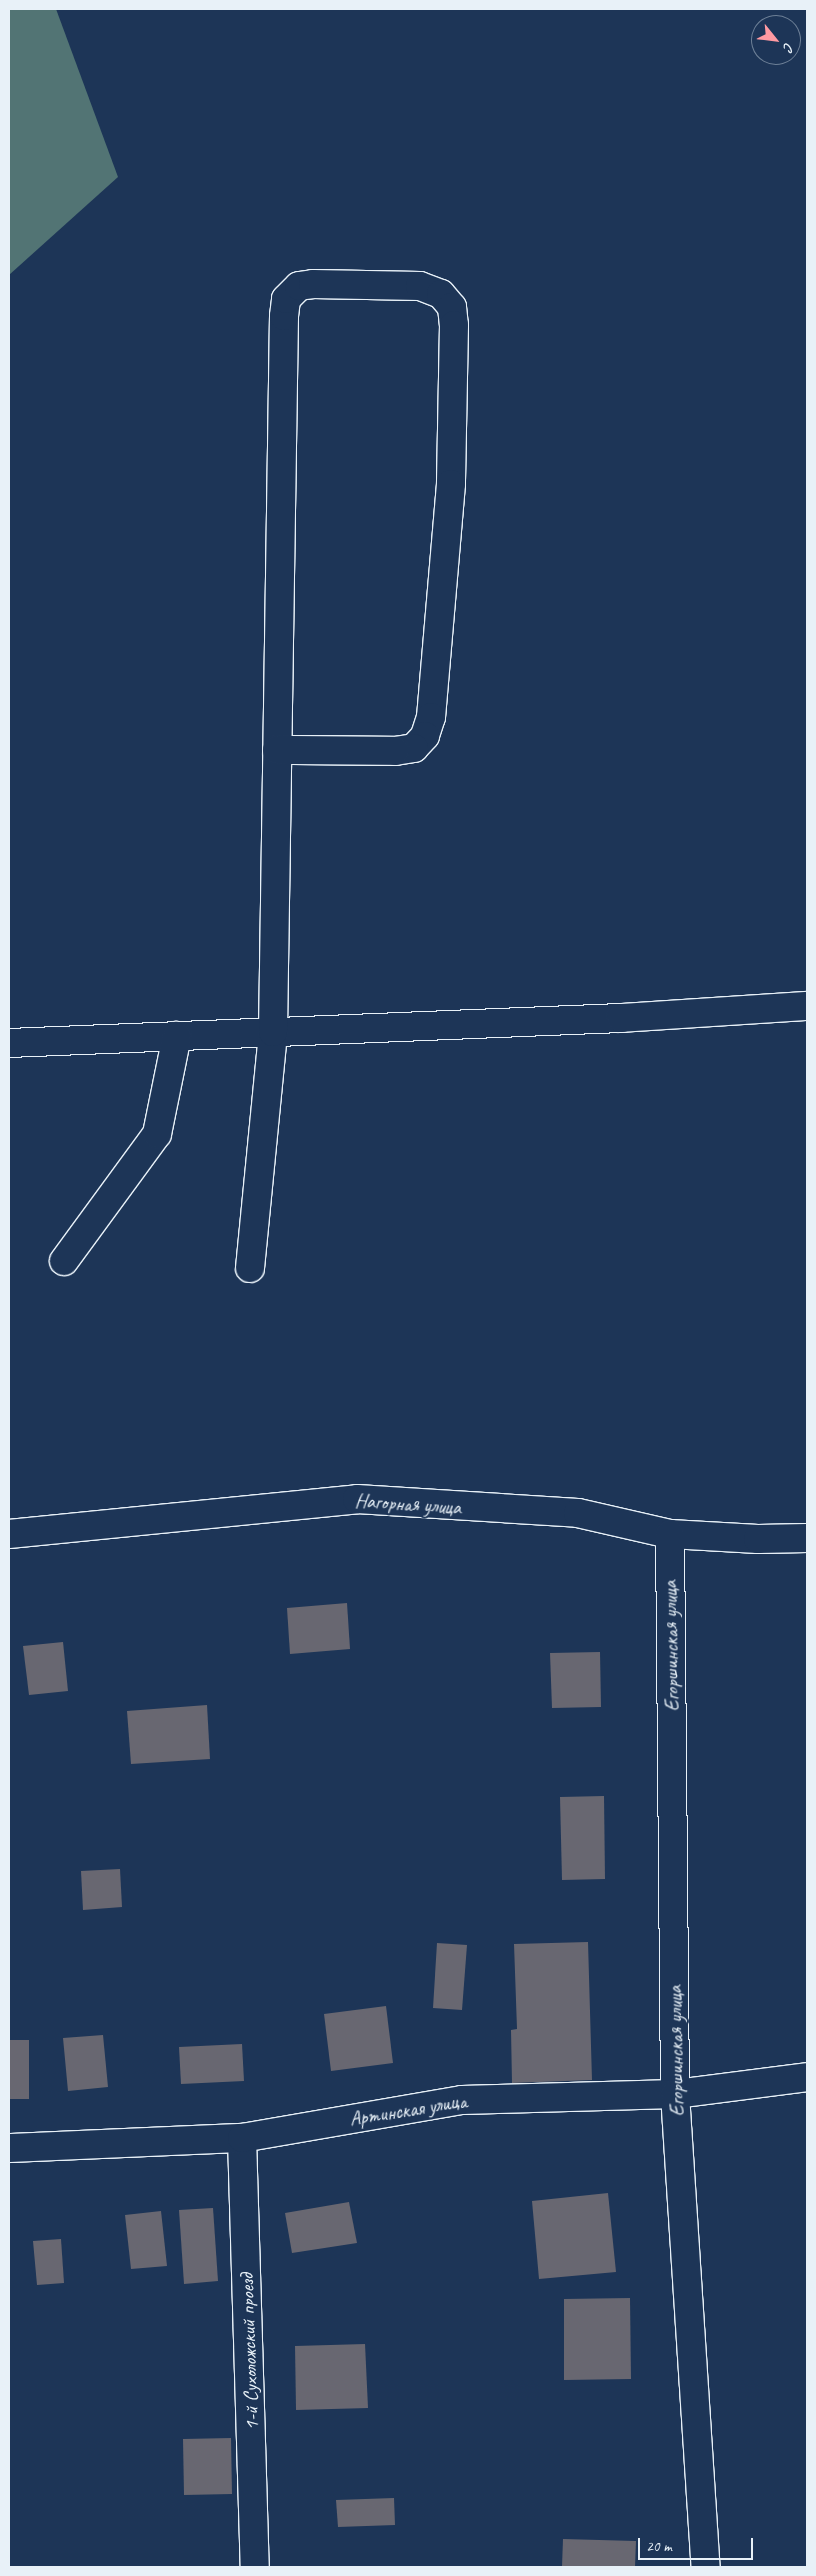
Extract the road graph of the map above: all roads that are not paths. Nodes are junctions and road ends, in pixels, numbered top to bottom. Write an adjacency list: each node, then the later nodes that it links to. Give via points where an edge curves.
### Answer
1 (277, 750): 1 (street, via 286,298 299,286 313,284 420,286 441,294 452,307 454,325 451,484 431,717 425,736 414,748 395,751); 3 (street)
2 (807, 1006): 3 (street)
3 (272, 1032): 4 (street); 7 (street)
4 (177, 1036): 5 (street); 6 (street, via 157,1134)
5 (9, 1043)
6 (64, 1261)
7 (250, 1268)
8 (9, 1534): 9 (street, Нагорная улица, via 356,1499 578,1513)
9 (670, 1534): 10 (street, Нагорная улица); 12 (street, Егоршинская улица)
10 (807, 1538)
11 (807, 2077): 12 (street, Артинская улица)
12 (675, 2094): 13 (street, Артинская улица, via 462,2100); 16 (street, Егоршинская улица)
13 (242, 2138): 14 (street, Артинская улица); 15 (street, 1-й Сухоложский проезд)
14 (9, 2148)
15 (255, 2567)
16 (706, 2567)

